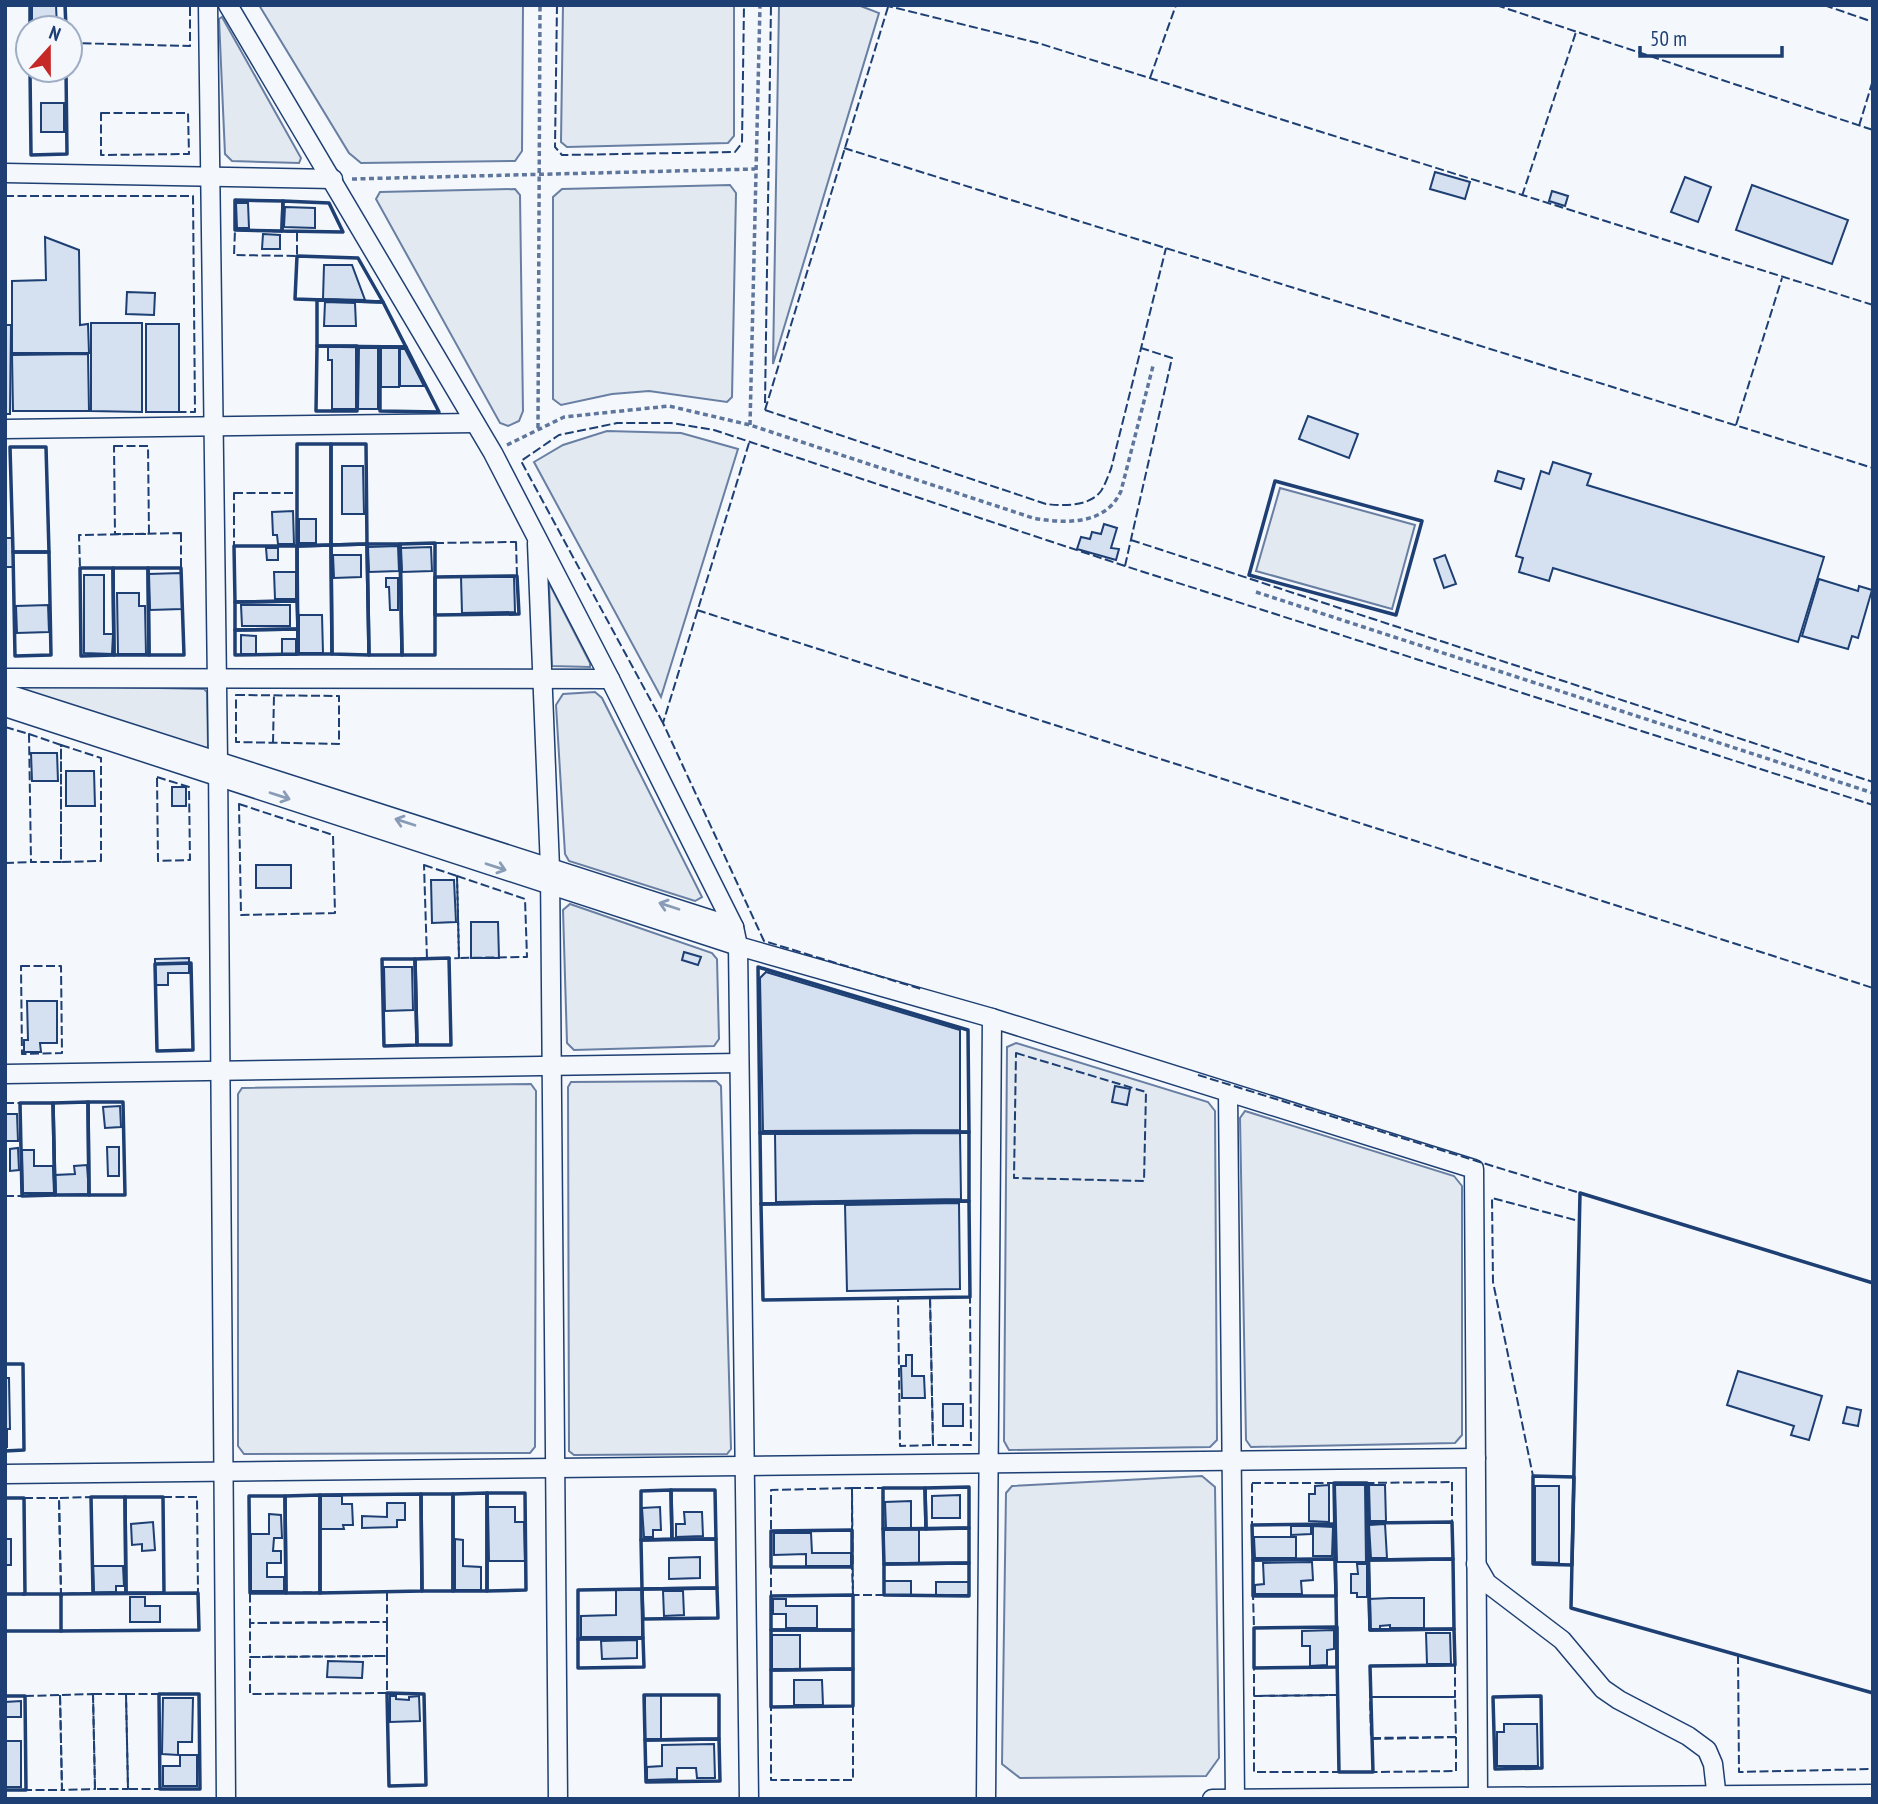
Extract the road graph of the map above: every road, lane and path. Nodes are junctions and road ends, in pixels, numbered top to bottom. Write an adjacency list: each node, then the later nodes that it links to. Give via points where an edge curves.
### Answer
1 (208, 5): 8 (street)
2 (228, 5): 9 (street)
3 (540, 5): 7 (path)
4 (760, 5): 5 (path)
5 (755, 169): 7 (path); 12 (path)
6 (5, 173): 8 (street)
7 (540, 174): 9 (path); 14 (path)
8 (210, 177): 9 (street); 13 (street)
9 (333, 179): 11 (street)
10 (1153, 366): 12 (path, via 1118,498 1100,515 1080,520 1034,519)
11 (475, 423): 13 (street); 16 (street)
12 (750, 425): 14 (path, via 669,406 564,417)
13 (214, 426): 15 (street); 20 (street)
14 (538, 428): 16 (path)
15 (5, 429)
16 (493, 453): 17 (street)
17 (537, 538): 21 (street); 22 (street)
18 (1256, 592): 26 (path)
19 (5, 678): 20 (street)
20 (217, 678): 21 (street); 25 (street)
21 (542, 679): 22 (street); 27 (street)
22 (610, 679): 28 (street)
23 (5, 693): 25 (street)
24 (5, 706): 25 (street)
25 (218, 769): 27 (street); 33 (street)
26 (1873, 793)
27 (550, 876): 28 (street, one-way to 27); 29 (street); 32 (street)
28 (734, 927): 29 (street)
29 (738, 946): 30 (street); 31 (street)
30 (992, 1018): 35 (street); 38 (street)
31 (739, 1063): 32 (street); 39 (street)
32 (552, 1066): 33 (street); 40 (street)
33 (221, 1070): 34 (street); 41 (street)
34 (5, 1073)
35 (1228, 1093): 36 (street, via 1474,1169); 37 (street)
36 (1476, 1458): 37 (street); 43 (street)
37 (1231, 1461): 38 (street); 52 (street)
38 (988, 1464): 39 (street); 50 (street)
39 (745, 1466): 40 (street); 49 (street)
40 (555, 1468): 41 (street); 48 (street)
41 (223, 1472): 42 (street); 47 (street)
42 (5, 1474)
43 (1476, 1564): 45 (street, via 1487,1583 1562,1640 1603,1689 1707,1750); 46 (street)
44 (1873, 1794): 45 (street)
45 (1717, 1796): 46 (street)
46 (1478, 1798): 52 (street)
47 (226, 1799)
48 (558, 1799)
49 (749, 1799)
50 (986, 1799)
51 (1212, 1799): 52 (street)
52 (1235, 1799)

